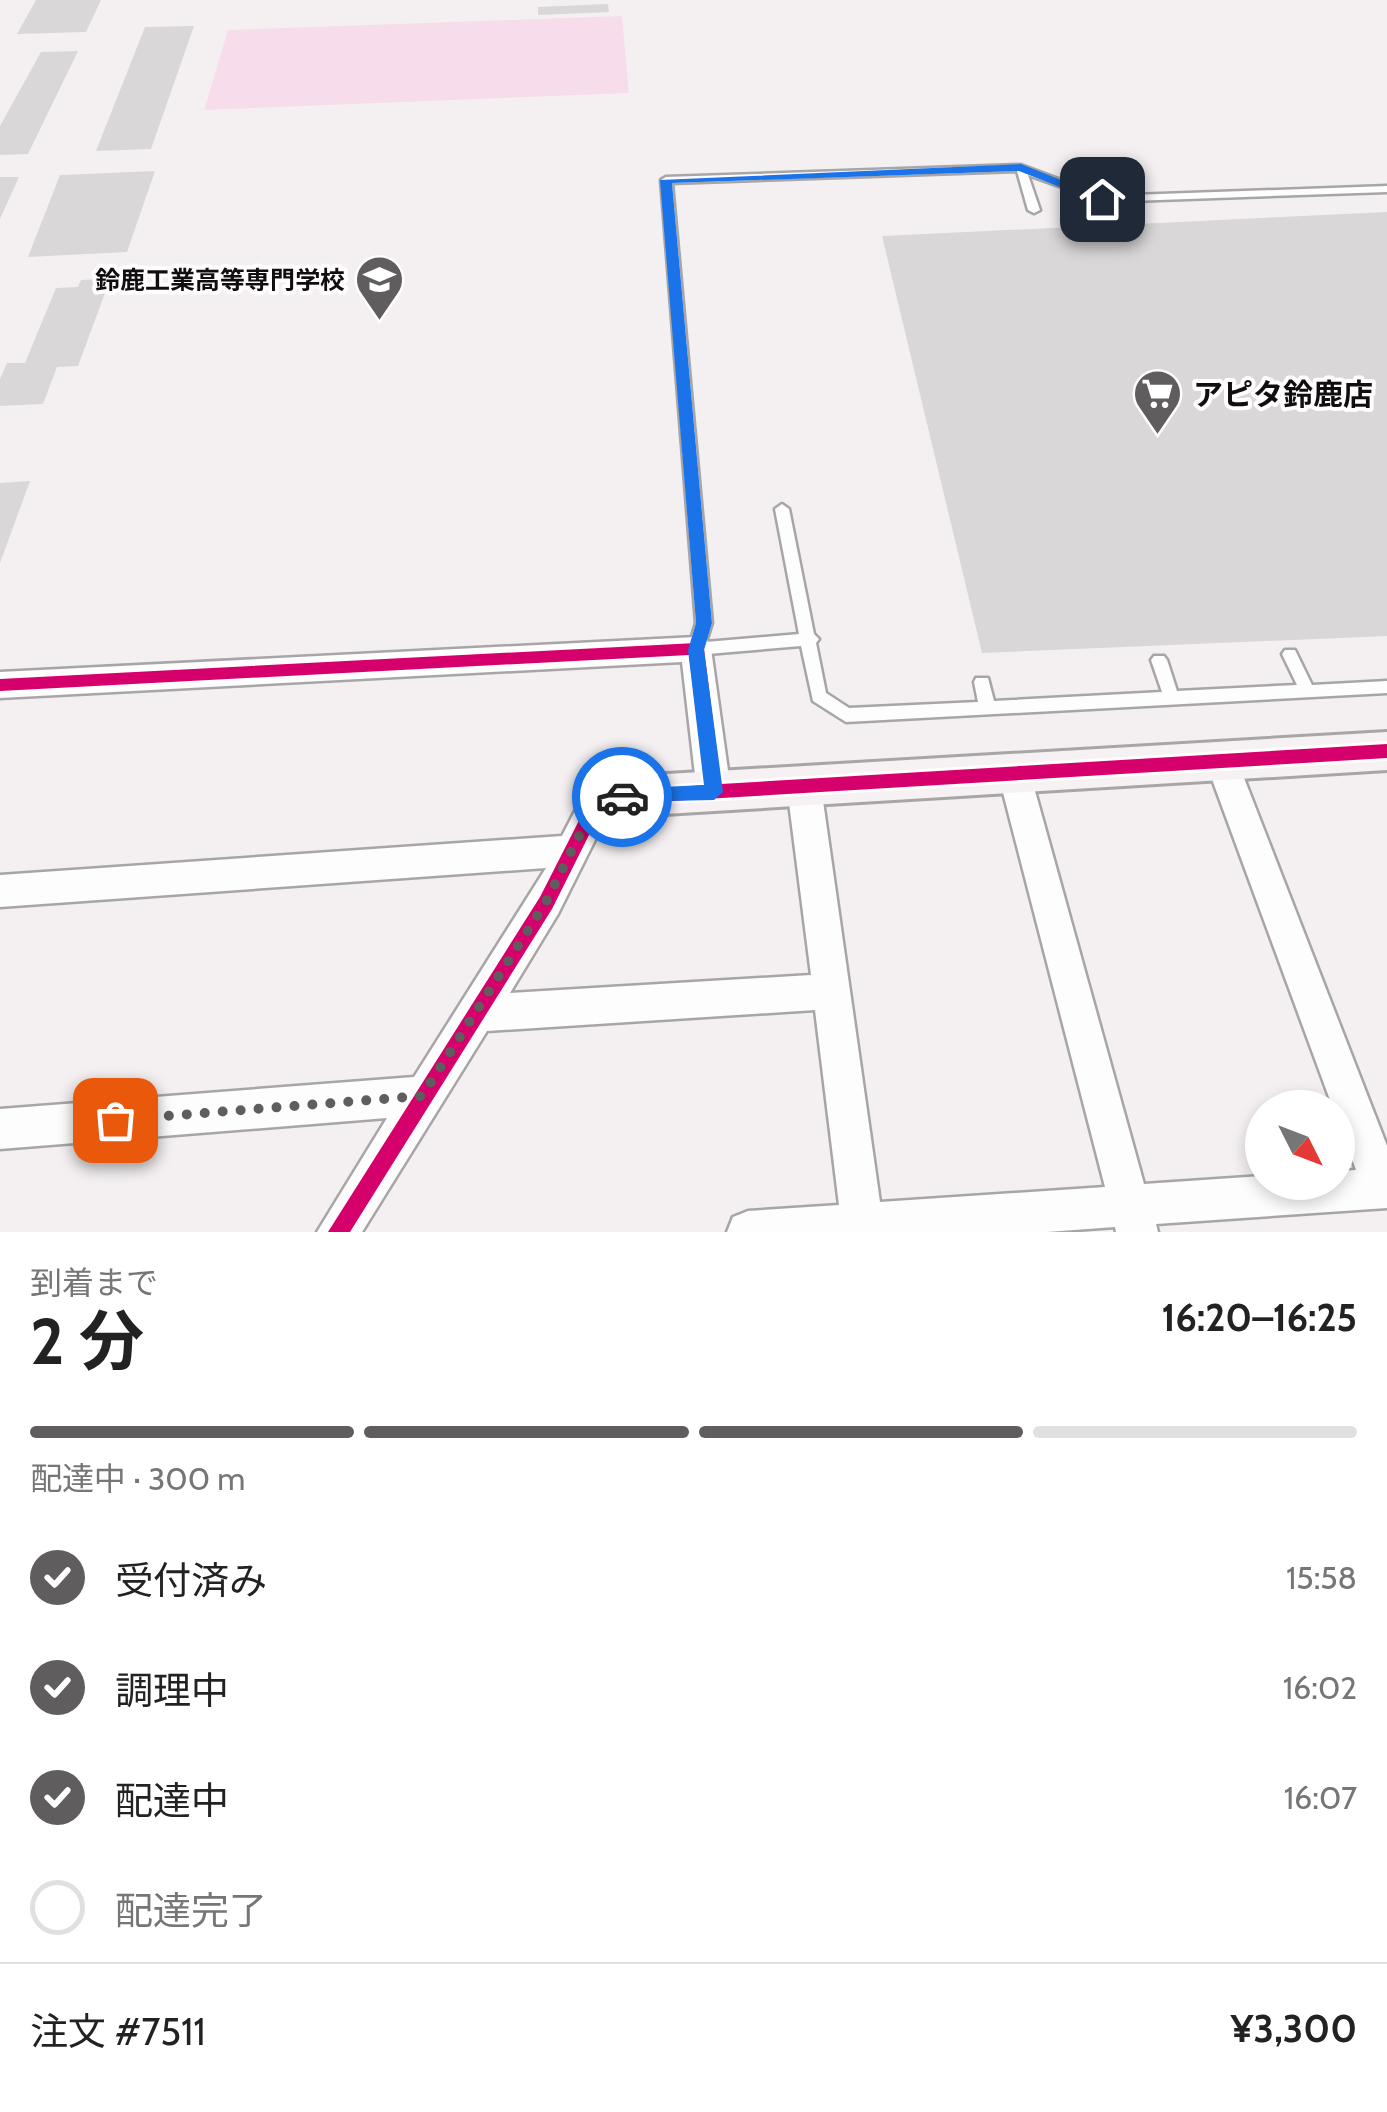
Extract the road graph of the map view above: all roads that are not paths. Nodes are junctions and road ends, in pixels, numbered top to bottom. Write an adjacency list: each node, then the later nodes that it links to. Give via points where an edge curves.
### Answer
1 (1021, 168): 2 (lane, via 1102,199); 3 (lane); 6 (lane, via 666,180 704,623)
2 (1387, 189)
3 (1034, 210)
4 (782, 509): 5 (lane)
5 (811, 639): 6 (lane); 14 (lane, via 819,696 846,715)
6 (696, 650): 10 (street); 19 (street)
7 (1290, 654): 12 (lane)
8 (1158, 660): 13 (lane)
9 (982, 682): 14 (lane)
10 (0, 685)
11 (1387, 687): 12 (lane)
12 (1307, 691): 13 (lane)
13 (1171, 696): 14 (lane)
14 (987, 707)
15 (1387, 751): 16 (street)
16 (1220, 760): 17 (street); 27 (street)
17 (1014, 772): 18 (street); 28 (street)
18 (804, 787): 19 (street); 23 (street)
19 (714, 792): 20 (street)
20 (598, 798): 21 (street)
21 (572, 851): 22 (street); 24 (street)
22 (0, 891)
23 (833, 991): 24 (street); 29 (street)
24 (478, 1013): 25 (street)
25 (422, 1096): 26 (street); 30 (street)
26 (0, 1129)
27 (1385, 1188): 28 (street)
28 (1134, 1220): 29 (street)
29 (862, 1222): 31 (street)
30 (338, 1232)
31 (748, 1232)

